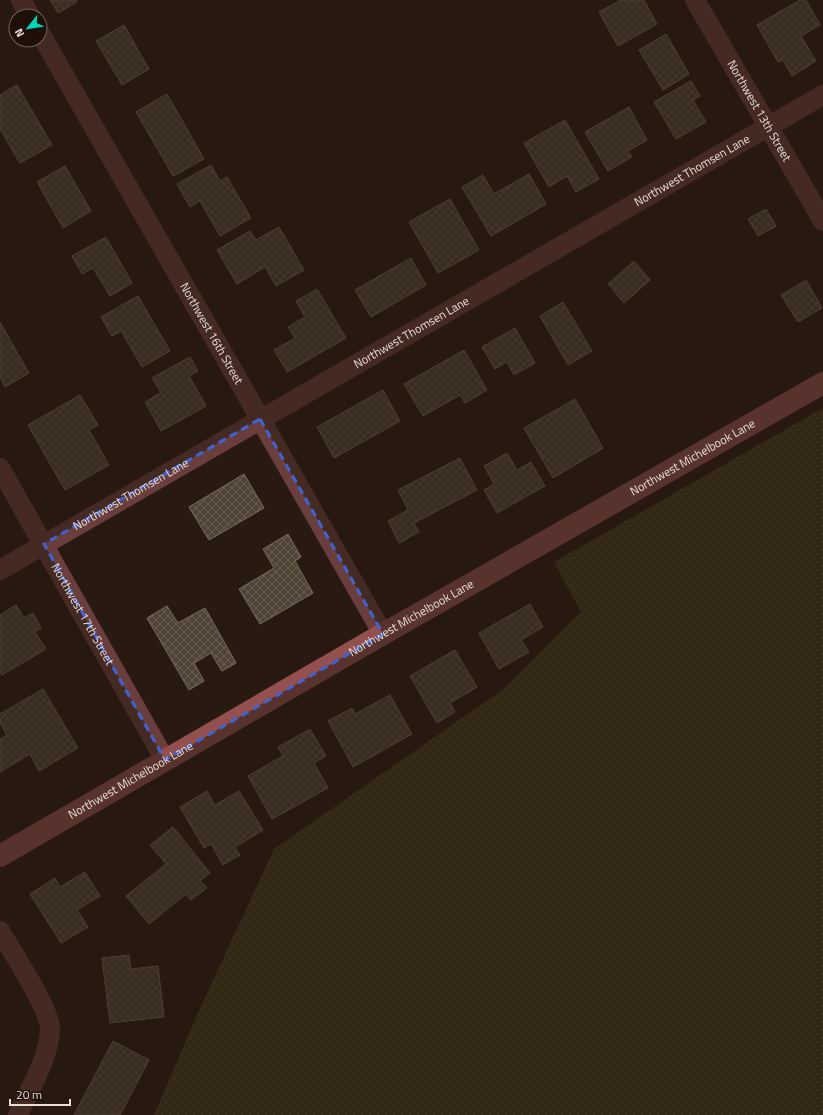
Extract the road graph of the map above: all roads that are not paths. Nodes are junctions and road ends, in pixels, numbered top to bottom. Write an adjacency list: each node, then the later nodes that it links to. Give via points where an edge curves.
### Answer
1 (695, 0): 4 (street, Northwest 13th Street)
2 (48, 47): 7 (street, Northwest 16th Street)
3 (823, 95): 4 (street, Northwest Thomsen Lane)
4 (768, 126): 5 (street, Northwest 13th Street); 7 (street, Northwest Thomsen Lane)
5 (823, 221)
6 (823, 383): 11 (street, Northwest Michelbook Lane)
7 (260, 420): 9 (street, Northwest Thomsen Lane); 11 (street, Northwest 16th Street)
8 (0, 468): 9 (street, Northwest 17th Street)
9 (44, 544): 10 (street, Northwest Thomsen Lane); 12 (street, Northwest 17th Street)
10 (0, 570)
11 (383, 634): 12 (street, Northwest Michelbook Lane)
12 (166, 760): 13 (street, Northwest Michelbook Lane)
13 (0, 856)
14 (0, 931): 15 (street, via 39,997 50,1028 44,1059)
15 (18, 1115)

